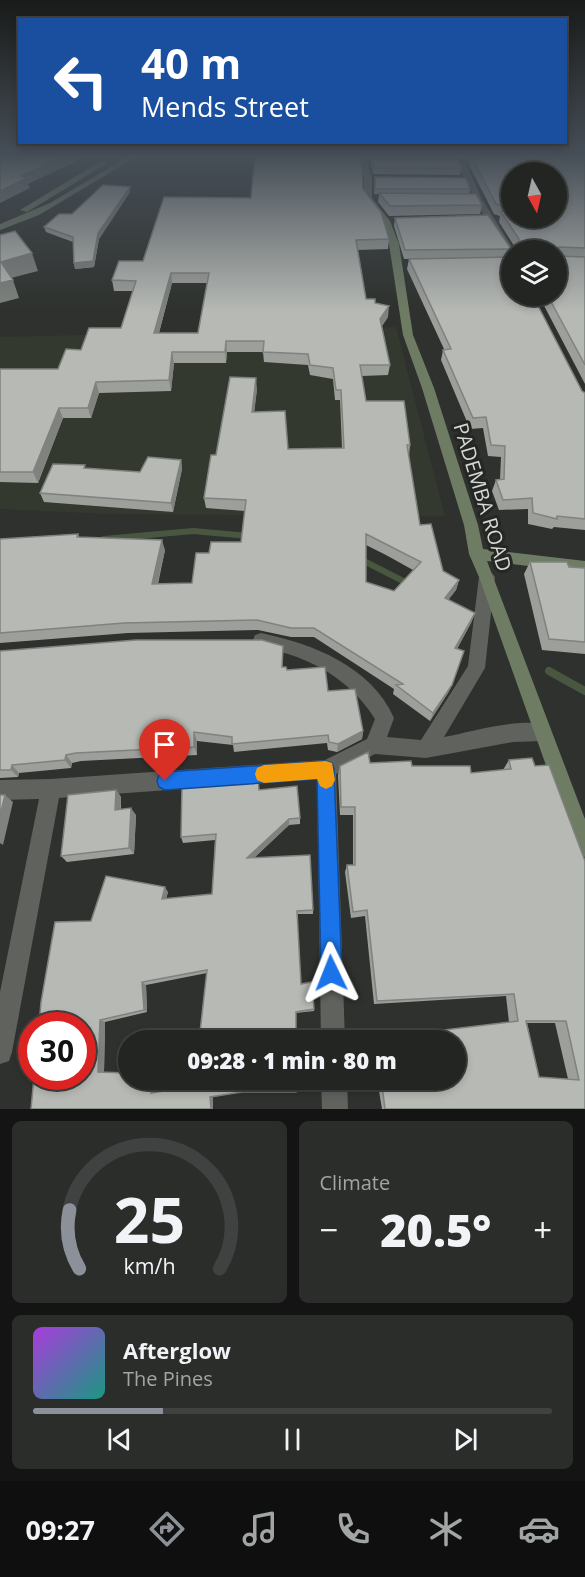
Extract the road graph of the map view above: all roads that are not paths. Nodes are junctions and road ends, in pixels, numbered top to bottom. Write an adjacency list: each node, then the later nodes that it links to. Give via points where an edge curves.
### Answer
1 (31, 208): 6 (main road)
2 (51, 208): 8 (main road)
3 (381, 208): 10 (main road, PADEMBA ROAD, via 392,221 404,264 408,335 471,525)
4 (485, 208): 5 (street)
5 (494, 218): 7 (street); 9 (street)
6 (0, 219)
7 (480, 219)
8 (0, 227)
9 (505, 240)
10 (476, 554): 11 (main road); 12 (main road, PADEMBA ROAD)
11 (585, 567)
12 (487, 577): 14 (main road, PADEMBA ROAD); 16 (street, via 476,668)
13 (243, 641): 15 (street, via 263,640 298,650 332,665 362,687 385,718)
14 (542, 732): 16 (street, via 513,733); 20 (main road, PADEMBA ROAD)
15 (374, 745): 16 (street); 17 (street)
16 (426, 749)
17 (326, 769): 18 (street); 22 (street)
18 (51, 789): 19 (street); 23 (street)
19 (0, 790)
20 (577, 804): 21 (main road, PADEMBA ROAD)
21 (585, 847)
22 (333, 1030)
23 (0, 1052)
24 (334, 1090): 25 (street)
25 (335, 1109)

